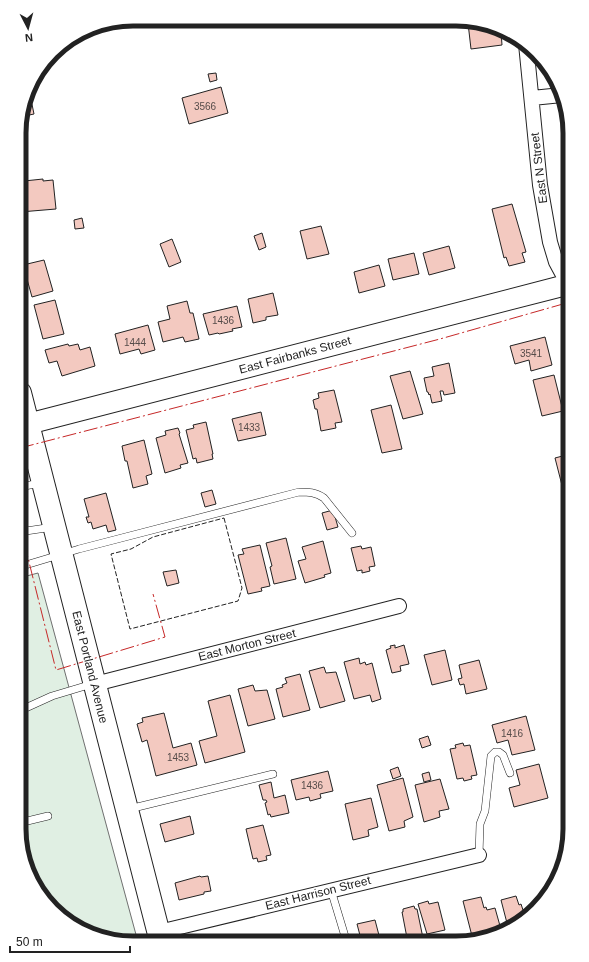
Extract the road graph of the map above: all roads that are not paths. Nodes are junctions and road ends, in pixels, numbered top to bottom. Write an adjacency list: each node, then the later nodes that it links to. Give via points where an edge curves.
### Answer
1 (527, 53): 3 (street, East N Street)
2 (556, 95): 3 (street)
3 (532, 98): 4 (street, East N Street, via 540,185 550,242)
4 (563, 275)
5 (563, 288): 6 (street, East Fairbanks Street)
6 (26, 424)
7 (26, 431): 8 (main road, East Portland Avenue)
8 (43, 482): 9 (lane); 10 (main road, East Portland Avenue)
9 (26, 486)
10 (54, 527): 11 (lane); 13 (main road, East Portland Avenue)
11 (26, 531)
12 (352, 533): 13 (lane, via 324,498 308,492 299,492 86,547)
13 (61, 556): 14 (lane); 16 (main road, East Portland Avenue)
14 (26, 565)
15 (399, 606): 16 (street, East Morton Street)
16 (95, 684): 17 (lane, via 52,696); 20 (main road, East Portland Avenue)
17 (26, 708)
18 (510, 773): 23 (lane, via 503,755 495,752 491,756 486,810 480,824)
19 (273, 774): 20 (lane)
20 (127, 809): 25 (main road, East Portland Avenue)
21 (48, 816): 22 (lane)
22 (26, 821)
23 (479, 856): 24 (street, East Harrison Street)
24 (331, 890): 26 (street, East Harrison Street); 27 (lane)
25 (160, 936)
26 (164, 936)
27 (345, 936)

